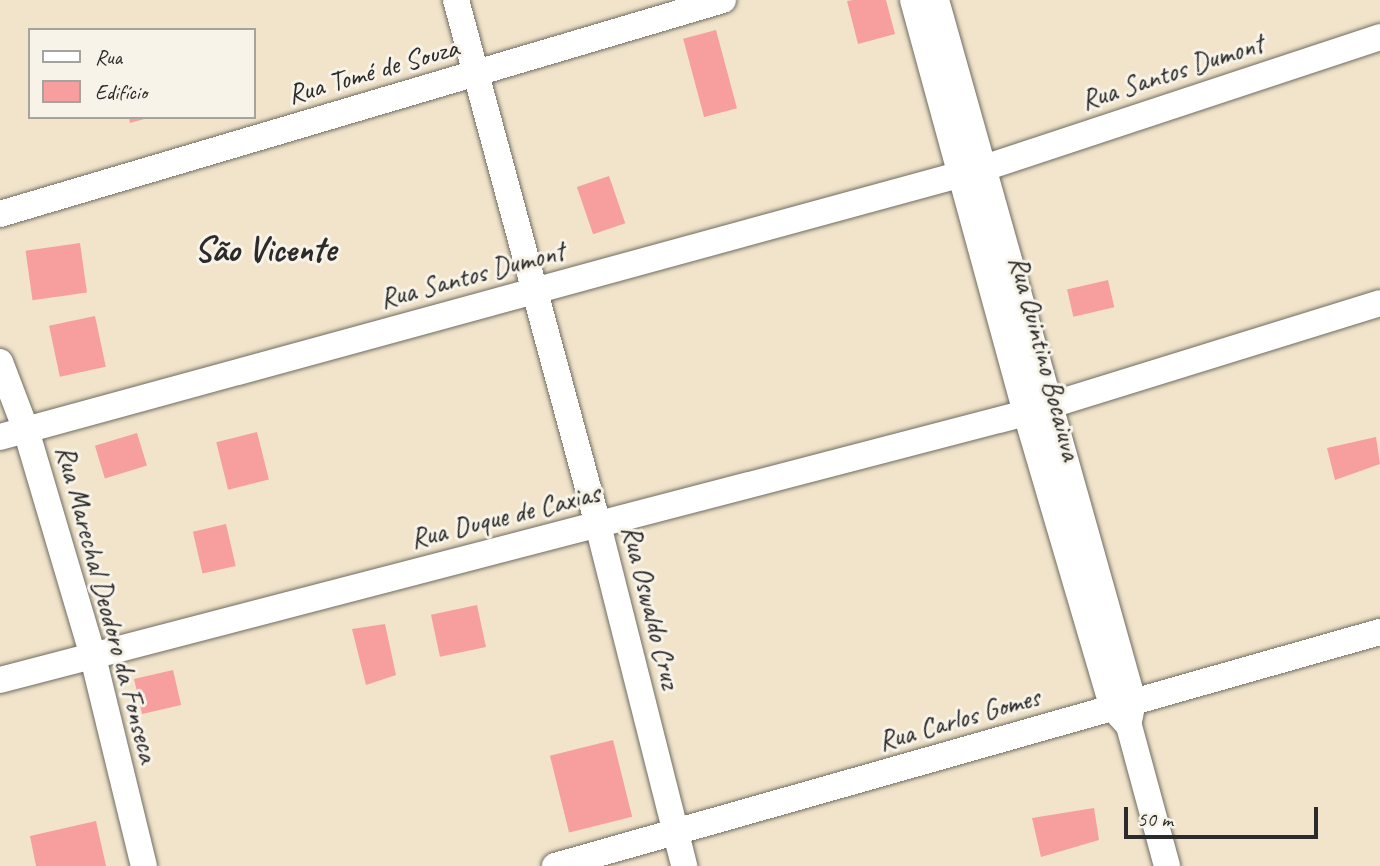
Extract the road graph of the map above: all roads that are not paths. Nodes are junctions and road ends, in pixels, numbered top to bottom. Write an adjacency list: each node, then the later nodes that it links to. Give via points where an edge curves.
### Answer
1 (456, 0): 6 (street, Rua Oswaldo Cruz)
2 (723, 0): 6 (street, Rua Tomé de Souza)
3 (914, 0): 7 (street, Rua Quintino Bocaiuva)
4 (936, 0): 7 (street, Rua Quintino Bocaiuva)
5 (1380, 37): 7 (street, Rua Santos Dumont)
6 (476, 74): 8 (street, Rua Tomé de Souza); 9 (street, Rua Oswaldo Cruz)
7 (973, 171): 9 (street, Rua Santos Dumont); 12 (street, Rua Quintino Bocaiuva); 13 (street, Rua Quintino Bocaiuva)
8 (0, 214)
9 (535, 290): 14 (street, Rua Santos Dumont); 16 (street, Rua Oswaldo Cruz)
10 (1380, 303): 12 (street)
11 (0, 362): 14 (street, Rua Marechal Deodoro da Fonseca)
12 (1051, 405): 20 (street, Rua Quintino Bocaiuva)
13 (1026, 413): 16 (street, Rua Duque de Caxias); 20 (street, Rua Quintino Bocaiuva)
14 (26, 430): 15 (street, Rua Santos Dumont); 18 (street, Rua Marechal Deodoro da Fonseca)
15 (0, 437)
16 (598, 525): 18 (street, Rua Duque de Caxias); 21 (street, Rua Oswaldo Cruz)
17 (1380, 632): 20 (street, Rua Carlos Gomes)
18 (92, 653): 19 (street, Rua Duque de Caxias); 22 (street, Rua Marechal Deodoro da Fonseca)
19 (0, 680)
20 (1125, 711): 21 (street, Rua Carlos Gomes); 25 (street, Rua Quintino Bocaiuva)
21 (675, 834): 23 (street, Rua Carlos Gomes); 24 (street, Rua Oswaldo Cruz)
22 (144, 866)
23 (555, 866)
24 (684, 866)
25 (1167, 866)

